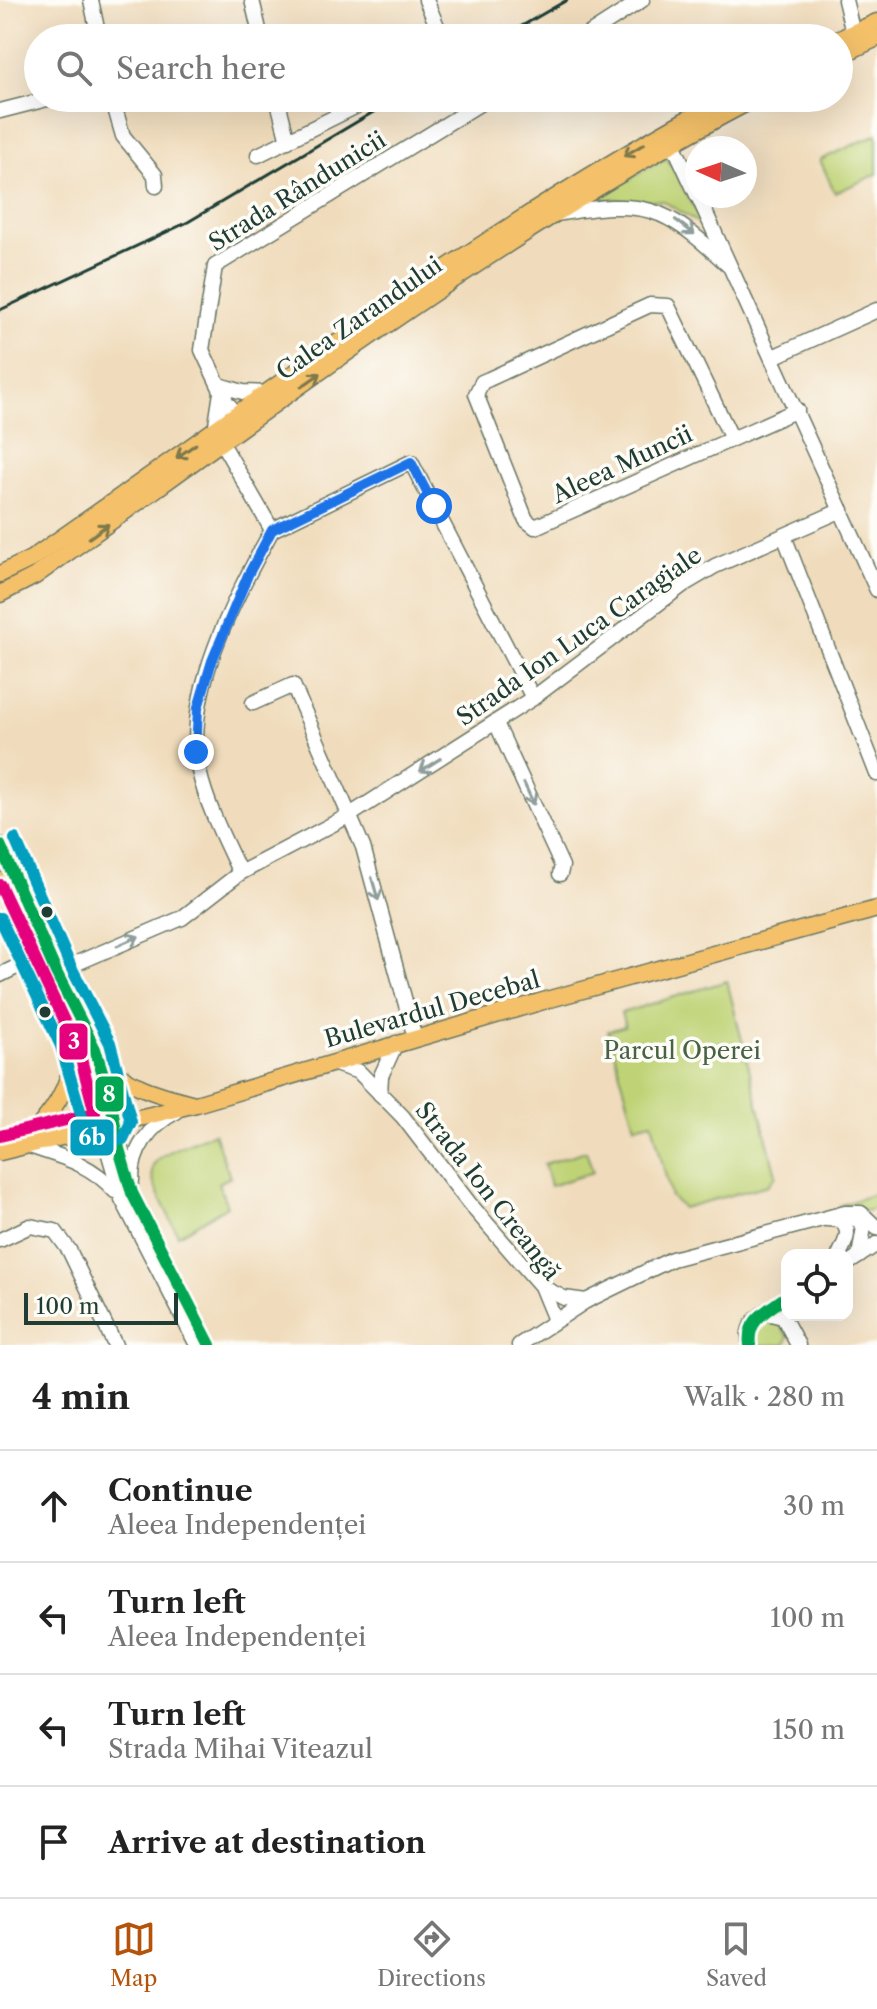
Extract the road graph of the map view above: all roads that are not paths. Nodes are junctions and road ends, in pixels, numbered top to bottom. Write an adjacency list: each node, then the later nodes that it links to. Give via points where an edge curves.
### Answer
1 (91, 0): 7 (street)
2 (252, 0): 8 (street)
3 (426, 0): 9 (street)
4 (642, 0): 10 (street)
5 (845, 0): 11 (street)
6 (877, 22): 12 (main road)
7 (96, 24)
8 (258, 24)
9 (436, 24)
10 (605, 24)
11 (846, 24)
12 (853, 33)
13 (877, 38): 14 (main road)
14 (853, 49)
15 (24, 105): 16 (street)
16 (0, 111)
17 (116, 112): 27 (street, via 123,136 155,175)
18 (281, 112): 24 (street)
19 (345, 112): 24 (street)
20 (466, 112): 33 (street, Strada Rândunicii, via 220,261 212,273 202,350)
21 (706, 112): 23 (main road, Calea Zarandului)
22 (725, 112): 23 (main road, Calea Zarandului)
23 (670, 137): 26 (street); 29 (main road, Calea Zarandului); 34 (main road, Calea Zarandului, one-way to 34, via 406,295)
24 (288, 141): 25 (street)
25 (258, 155)
26 (685, 169)
27 (156, 186)
28 (703, 208): 30 (street)
29 (556, 214): 30 (street, one-way to 30, via 613,208 658,212 687,227); 36 (main road, Calea Zarandului, one-way to 29)
30 (734, 271): 32 (street)
31 (877, 310): 32 (street)
32 (773, 357): 35 (street)
33 (222, 386): 34 (street); 36 (street, via 235,397); 37 (street)
34 (268, 393): 36 (main road, Calea Zarandului)
35 (797, 410): 38 (street, Aleea Muncii); 39 (street)
36 (243, 420): 37 (main road, Calea Zarandului)
37 (219, 437): 40 (street); 43 (main road, Calea Zarandului, one-way to 43); 45 (main road, Calea Zarandului, one-way to 37, via 35,576)
38 (731, 437): 38 (street, Aleea Muncii, via 535,527 526,520 476,394 482,382 650,305 668,306)
39 (842, 510): 41 (street, Strada Ion Luca Caragiale); 42 (street)
40 (272, 530): 46 (street, via 411,462); 52 (street, via 212,661 195,734 205,792)
41 (784, 536): 46 (street, Strada Ion Luca Caragiale, via 683,585); 49 (street)
42 (870, 556): 44 (street)
43 (0, 574)
44 (877, 590)
45 (0, 594)
46 (533, 698): 48 (street, Strada Ion Luca Caragiale)
47 (253, 703): 50 (street, via 293,685)
48 (496, 723): 50 (street, Strada Ion Luca Caragiale, one-way to 50); 53 (street, one-way to 53, via 562,866)
49 (877, 774)
50 (350, 815): 52 (street, Strada Ion Luca Caragiale); 59 (street, one-way to 59)
51 (0, 845): 57 (main road)
52 (240, 873): 57 (street, Strada Ion Luca Caragiale, one-way to 52, via 182,918)
53 (560, 874)
54 (0, 881): 56 (main road)
55 (877, 909): 59 (main road, Bulevardul Decebal)
56 (35, 958): 58 (street); 60 (main road)
57 (56, 972): 62 (main road)
58 (0, 975)
59 (415, 1038): 61 (main road, Bulevardul Decebal)
60 (76, 1040): 66 (main road); 67 (main road, via 67,1089)
61 (396, 1043): 63 (main road, Bulevardul Decebal); 64 (street, Strada Ion Creangă, via 381,1076)
62 (95, 1049): 65 (main road, via 116,1073 139,1086); 66 (main road)
63 (332, 1063): 64 (street, Strada Ion Creangă, via 359,1072); 65 (main road, Bulevardul Decebal)
64 (380, 1094): 77 (street, Strada Ion Creangă)
65 (196, 1104): 66 (main road, Bulevardul Decebal); 69 (street, via 149,1132 135,1156)
66 (108, 1126): 67 (main road, Bulevardul Decebal); 69 (street)
67 (21, 1144): 68 (main road, Bulevardul Decebal); 69 (street, via 72,1158)
68 (0, 1152)
69 (127, 1196): 83 (street); 86 (street)
70 (845, 1213): 71 (street); 72 (street, via 861,1213); 76 (street, via 862,1222)
71 (827, 1219): 75 (street, via 840,1220 847,1229); 78 (street, via 672,1259)
72 (877, 1229): 76 (street)
73 (0, 1240): 85 (street, via 19,1230 55,1231)
74 (877, 1244): 76 (street)
75 (843, 1249)
76 (856, 1254)
77 (541, 1286): 78 (street, via 564,1298); 81 (street, Strada Ion Creangă)
78 (586, 1301): 81 (street)
79 (781, 1301): 80 (street)
80 (766, 1313): 82 (street, via 783,1317); 84 (street, via 754,1320)
81 (555, 1320): 87 (street)
82 (792, 1332)
83 (192, 1343)
84 (748, 1344)
85 (115, 1345)
86 (210, 1345)
87 (519, 1345)

